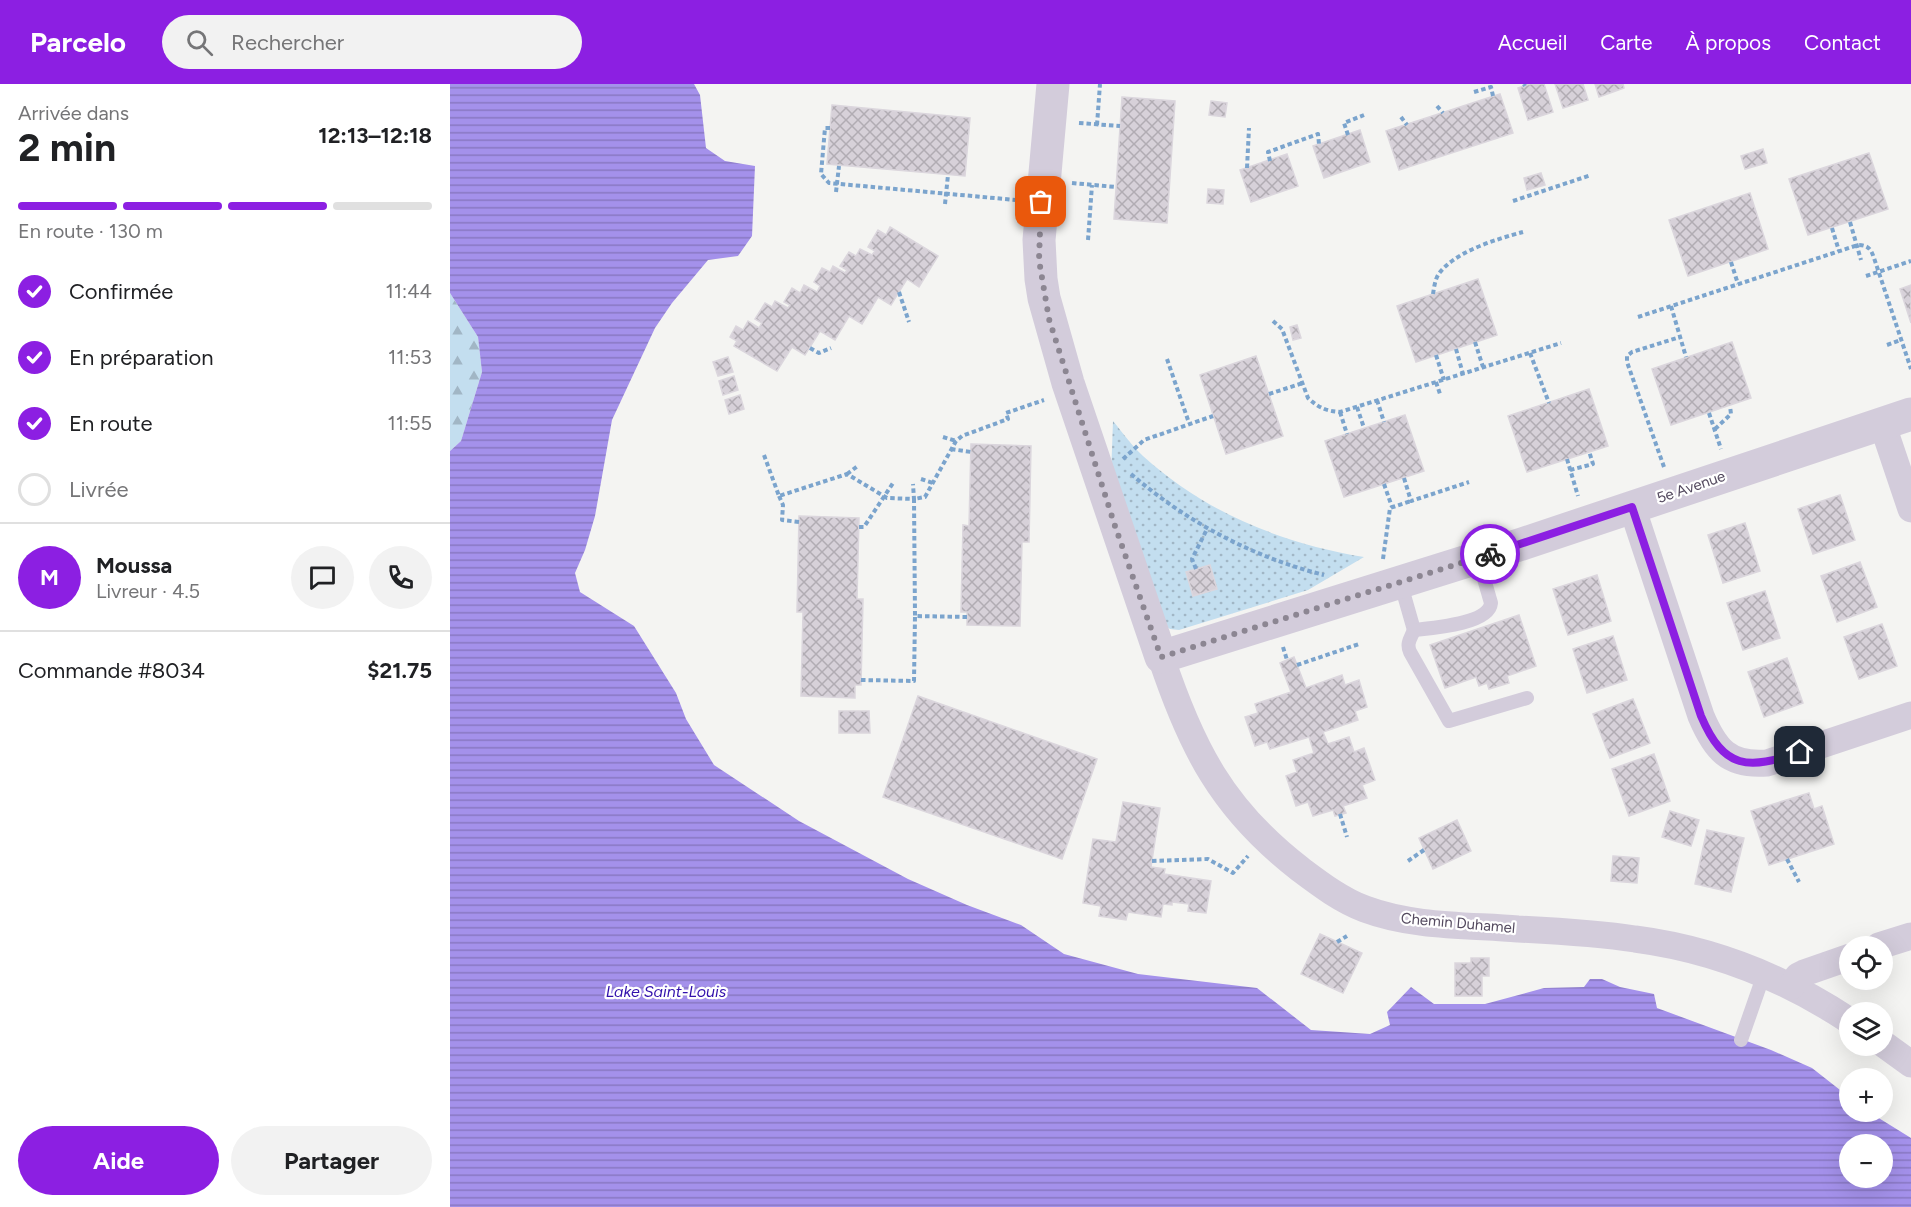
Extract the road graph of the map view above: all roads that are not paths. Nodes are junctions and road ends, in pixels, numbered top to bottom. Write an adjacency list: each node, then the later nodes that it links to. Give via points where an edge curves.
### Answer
1 (1053, 84): 8 (street, Chemin Duhamel, via 1039,260 1049,319)
2 (1897, 418): 3 (street, 5e Avenue); 4 (street)
3 (1632, 507): 5 (street, 5e Avenue); 10 (street, via 1701,716 1713,742 1729,757 1767,763)
4 (1911, 508)
5 (1478, 558): 6 (street, 5e Avenue); 7 (lane, via 1491,610 1448,626)
6 (1393, 584): 7 (lane); 8 (street, 5e Avenue)
7 (1414, 630): 9 (lane, via 1409,640 1410,652 1449,721)
8 (1161, 657): 14 (street, Chemin Duhamel, via 1202,758 1229,800 1294,864 1343,898 1366,909 1424,922 1637,939 1692,950)
9 (1527, 698)
10 (1911, 715)
11 (1911, 936): 12 (street)
12 (1893, 942)
13 (1839, 961): 15 (street, via 1804,973)
14 (1764, 974): 15 (street, Chemin Duhamel); 17 (lane)
15 (1792, 986): 16 (street, Chemin Duhamel)
16 (1839, 1014)
17 (1741, 1040)
18 (1893, 1051): 19 (street)
19 (1911, 1064)

